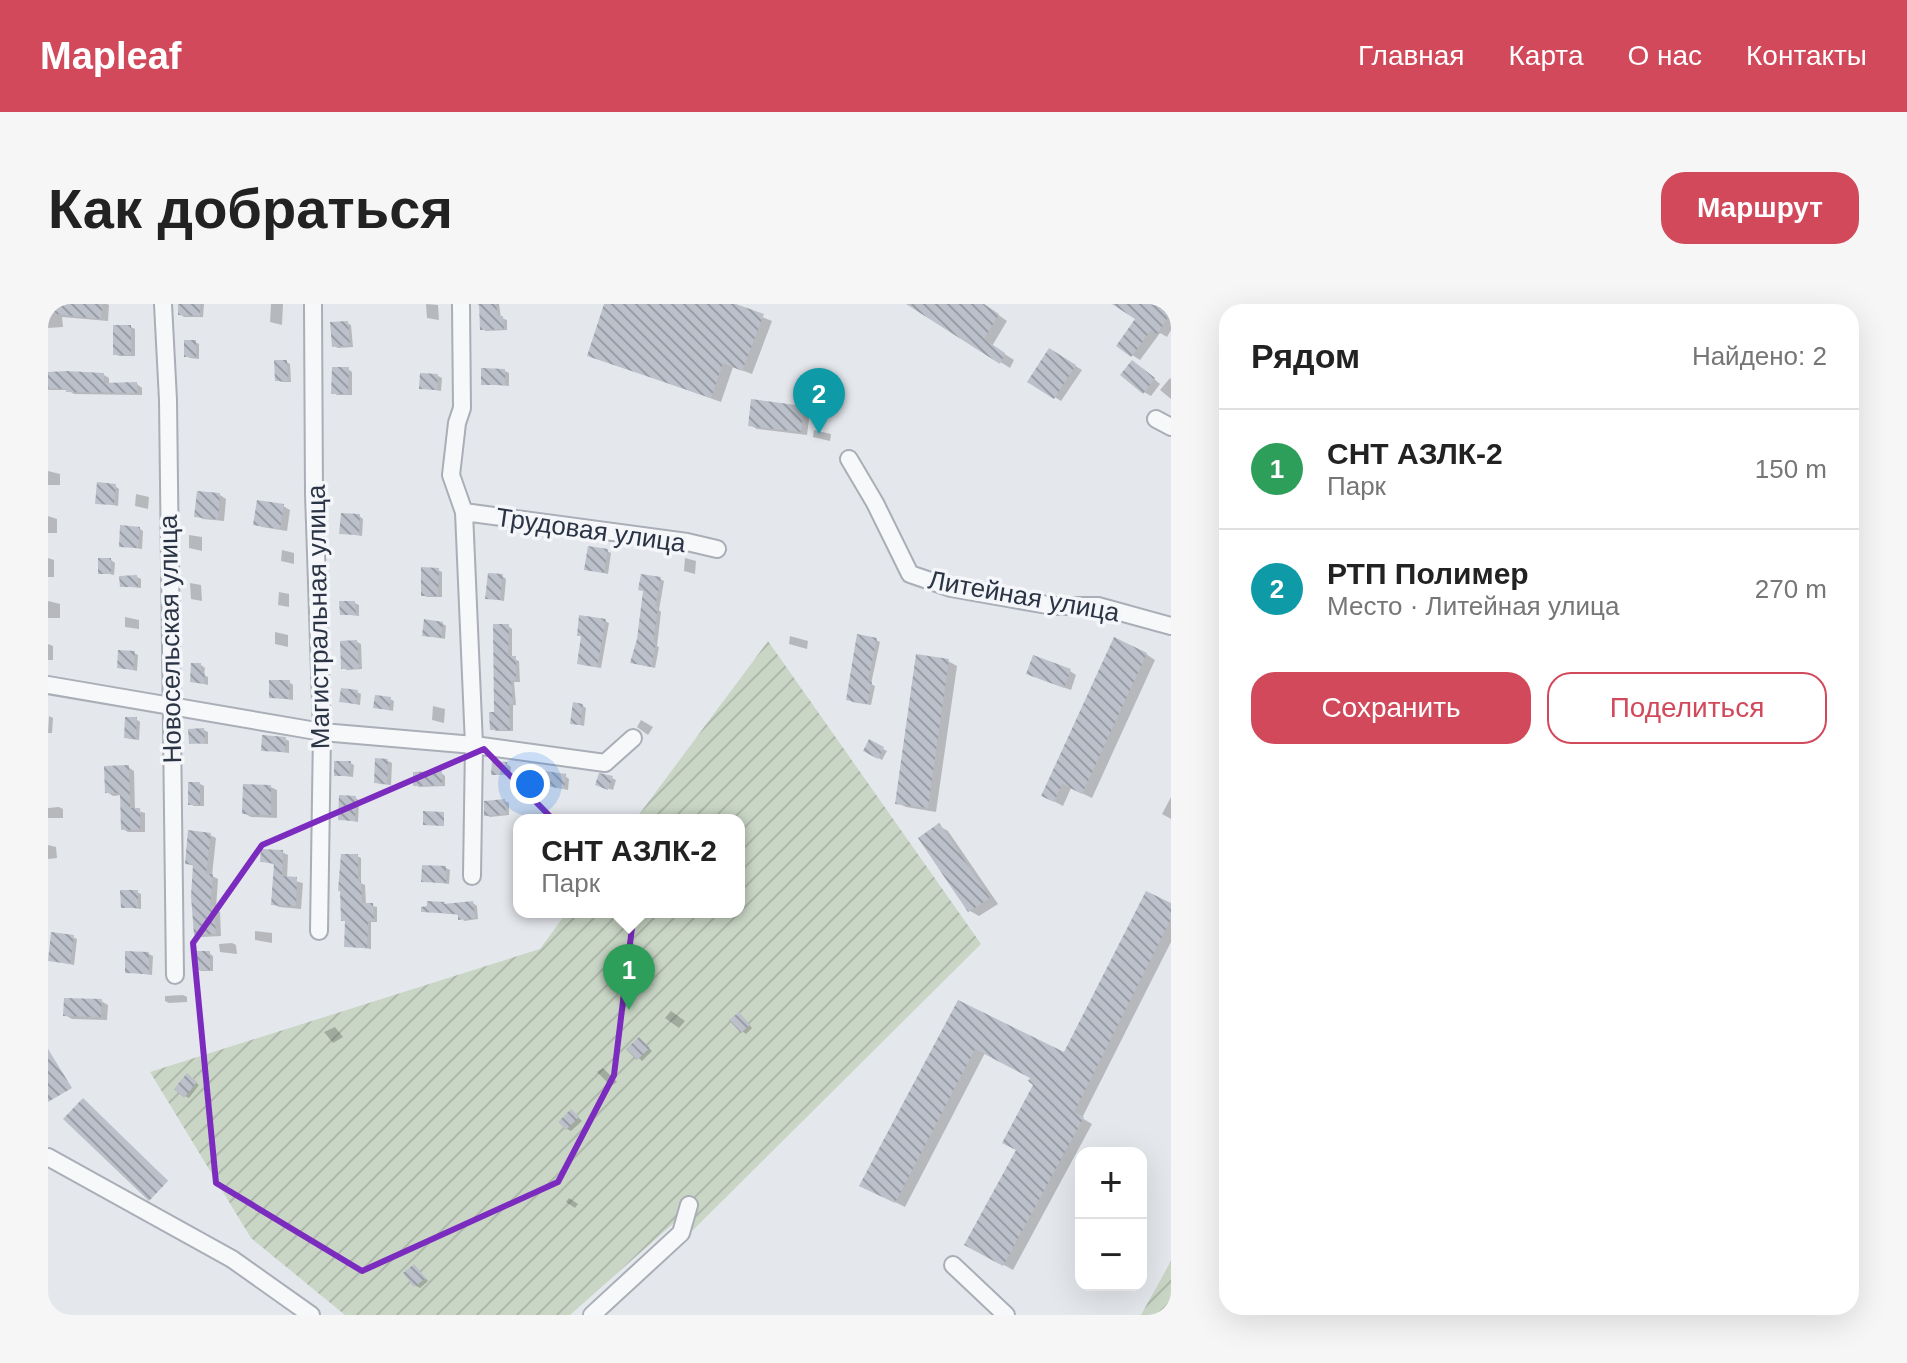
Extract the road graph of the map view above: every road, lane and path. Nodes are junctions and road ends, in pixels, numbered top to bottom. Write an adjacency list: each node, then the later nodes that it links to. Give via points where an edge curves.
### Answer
1 (163, 304): 9 (street, Новосельская улица)
2 (313, 304): 10 (street, Магистральная улица)
3 (461, 304): 5 (street, Трудовая улица, via 462,408 451,475)
4 (849, 459): 7 (street, Литейная улица, via 910,574 951,588 1053,606 1098,606)
5 (464, 512): 6 (street, Трудовая улица); 12 (street, Трудовая улица)
6 (717, 549)
7 (1171, 626)
8 (48, 685): 9 (street)
9 (170, 704): 10 (street); 15 (street, Новосельская улица)
10 (322, 732): 12 (street); 14 (street, Магистральная улица)
11 (633, 738): 12 (street, via 605,763)
12 (474, 745): 13 (street, Трудовая улица)
13 (472, 876)
14 (319, 931)
15 (175, 975)
16 (48, 1163): 19 (street, via 232,1259)
17 (689, 1205): 20 (street, via 681,1233)
18 (953, 1265): 21 (street)
19 (311, 1315)
20 (592, 1315)
21 (1006, 1315)

